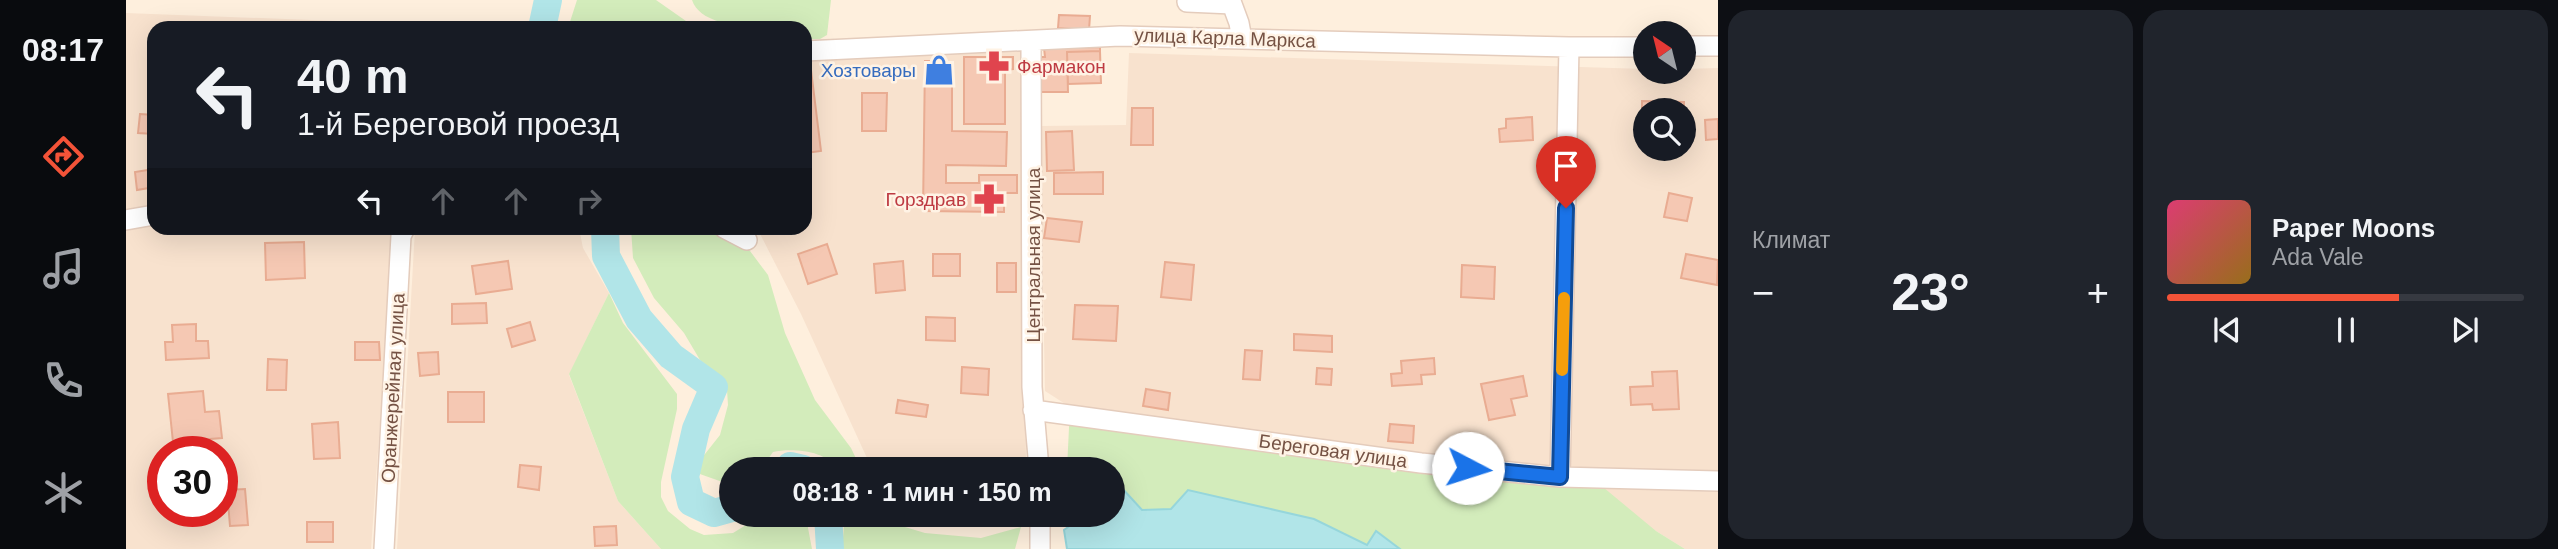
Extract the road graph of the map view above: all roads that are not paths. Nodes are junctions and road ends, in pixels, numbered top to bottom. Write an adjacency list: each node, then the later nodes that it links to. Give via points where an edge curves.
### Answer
1 (1187, 2): 2 (street, via 1231,4)
2 (1242, 39): 3 (street, улица Карла Маркса, via 1120,36); 6 (street, улица Карла Маркса)
3 (1031, 41): 8 (street, улица Карла Маркса); 14 (street, Центральная улица)
4 (1696, 46): 5 (street)
5 (1718, 46)
6 (1569, 47): 7 (street, улица Карла Маркса); 16 (street)
7 (1633, 47)
8 (812, 51)
9 (147, 216): 10 (street)
10 (126, 220)
11 (402, 235): 18 (street, Оранжерейная улица)
12 (737, 235): 13 (street)
13 (747, 240)
14 (1033, 410): 15 (street, Центральная улица); 16 (street, Береговая улица, via 1421,463)
15 (1038, 457)
16 (1560, 477): 17 (street, Береговая улица)
17 (1718, 481)
18 (384, 549)

